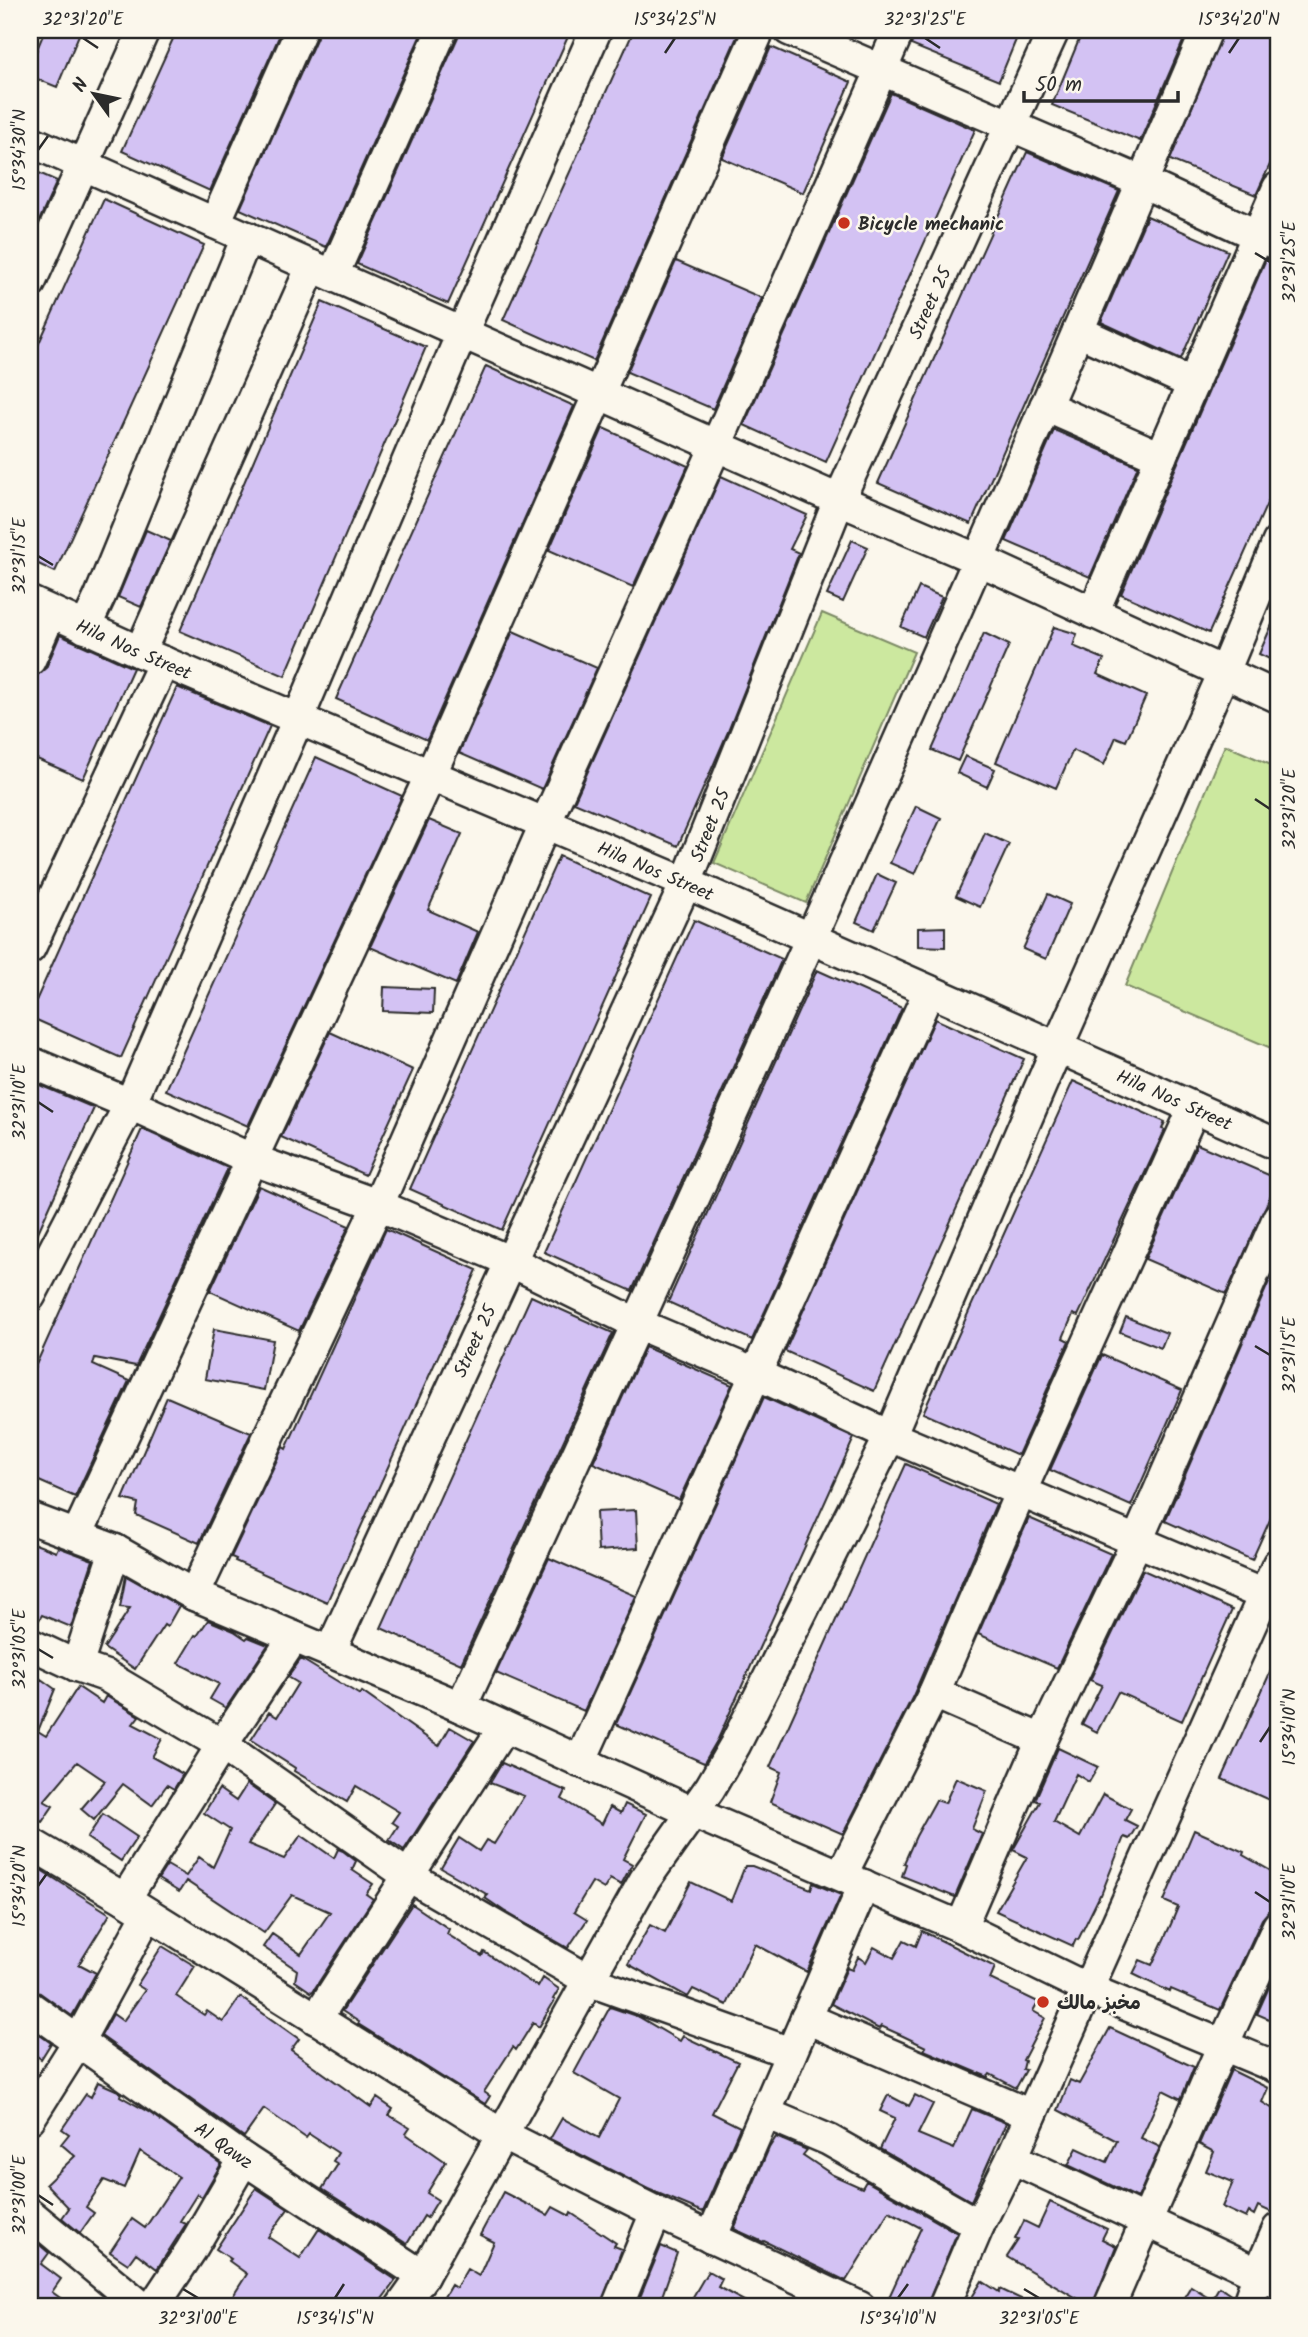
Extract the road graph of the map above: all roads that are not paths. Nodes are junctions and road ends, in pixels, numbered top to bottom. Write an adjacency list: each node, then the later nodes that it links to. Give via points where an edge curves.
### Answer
1 (144, 30): 13 (street)
2 (301, 30): 16 (street)
3 (442, 30): 19 (street)
4 (596, 30): 22 (street)
5 (759, 30): 24 (street)
6 (789, 30): 10 (street)
7 (899, 30): 10 (street)
8 (1054, 30): 11 (street, Street 25)
9 (1207, 30): 14 (street)
10 (881, 70): 11 (street); 26 (street)
11 (1010, 126): 14 (street); 28 (street, Street 25)
12 (30, 141): 13 (street)
13 (84, 165): 16 (street); 20 (street)
14 (1142, 182): 18 (street); 21 (street)
15 (1278, 188): 18 (street)
16 (215, 223): 17 (street)
17 (247, 237): 19 (street); 33 (street)
18 (1268, 241): 23 (street)
19 (323, 271): 22 (street); 34 (street)
20 (30, 283)
21 (1078, 331): 23 (street); 25 (street)
22 (462, 332): 24 (street); 38 (street)
23 (1193, 384): 27 (street)
24 (597, 393): 26 (street); 39 (street)
25 (1045, 406): 27 (street); 30 (street)
26 (716, 446): 28 (street); 40 (street)
27 (1161, 457): 32 (street)
28 (839, 500): 30 (street); 41 (street, Street 25)
29 (1278, 542): 36 (street)
30 (979, 560): 32 (street); 42 (street)
31 (40, 607): 33 (street, Hila Nos Street); 35 (street)
32 (1093, 613): 36 (street)
33 (85, 628): 34 (street, Hila Nos Street)
34 (152, 657): 38 (street, Hila Nos Street); 43 (street)
35 (30, 660)
36 (1224, 672): 37 (street); 45 (street)
37 (1278, 696)
38 (298, 719): 39 (street, Hila Nos Street); 47 (street)
39 (431, 774): 40 (street, Hila Nos Street); 50 (street)
40 (546, 822): 41 (street, Hila Nos Street); 51 (street)
41 (686, 883): 42 (street, Hila Nos Street); 53 (street, Street 25)
42 (810, 939): 44 (street, Hila Nos Street); 55 (street)
43 (30, 948)
44 (929, 991): 45 (street, Hila Nos Street); 56 (street)
45 (1057, 1048): 48 (street, Hila Nos Street); 57 (street)
46 (30, 1062): 47 (street)
47 (130, 1104): 50 (street); 54 (street)
48 (1194, 1108): 49 (street, Hila Nos Street); 58 (street)
49 (1278, 1145)
50 (251, 1159): 51 (street); 60 (street)
51 (378, 1205): 53 (street); 64 (street)
52 (1278, 1218): 61 (street)
53 (512, 1262): 55 (street); 68 (street, Street 25)
54 (30, 1296)
55 (638, 1324): 56 (street); 71 (street)
56 (756, 1374): 57 (street); 75 (street)
57 (890, 1436): 58 (street); 76 (street, via 735,1745)
58 (1021, 1491): 61 (street); 70 (street)
59 (30, 1518): 60 (street)
60 (77, 1535): 62 (street)
61 (1137, 1542): 65 (street); 73 (street)
62 (115, 1550): 64 (street); 69 (street)
63 (1278, 1564): 65 (street)
64 (194, 1595): 66 (street)
65 (1271, 1598): 84 (street)
66 (295, 1637): 68 (street); 74 (street)
67 (30, 1644): 69 (street)
68 (330, 1651): 71 (street)
69 (77, 1667): 74 (street, via 106,1676)
70 (934, 1693): 73 (street); 79 (street)
71 (461, 1707): 72 (street)
72 (504, 1727): 75 (street); 78 (street)
73 (1042, 1740): 82 (street)
74 (222, 1745): 78 (street); 80 (street)
75 (580, 1762): 76 (street)
76 (692, 1812): 79 (street); 83 (street, via 644,1881)
77 (30, 1843): 80 (street)
78 (407, 1875): 83 (street); 87 (street)
79 (853, 1879): 82 (street); 86 (street)
80 (136, 1907): 87 (street); 88 (street)
81 (1278, 1926): 89 (street)
82 (961, 1927): 84 (street)
83 (590, 1981): 90 (street); 95 (street)
84 (1088, 1989): 89 (street); 93 (street)
85 (30, 2007): 88 (street, Al Qawz)
86 (806, 2018): 90 (street); 93 (street)
87 (316, 2019): 95 (street)
88 (78, 2042): 94 (street); 97 (street, Al Qawz)
89 (1223, 2045): 91 (street); 100 (street)
90 (791, 2053): 92 (street)
91 (1278, 2068)
92 (765, 2113): 101 (street, via 829,2140); 103 (street)
93 (1031, 2115): 96 (street)
94 (30, 2118)
95 (501, 2134): 98 (street); 104 (street)
96 (1012, 2158): 100 (street); 101 (street)
97 (244, 2159): 104 (street, Al Qawz); 108 (street)
98 (656, 2213): 103 (street); 110 (street)
99 (30, 2217): 107 (street)
100 (1147, 2223): 105 (street); 113 (street)
101 (979, 2225): 112 (street)
102 (1278, 2229): 105 (street)
103 (711, 2238): 106 (street)
104 (423, 2276): 109 (street)
105 (1268, 2279): 114 (street)
106 (817, 2298): 111 (street)
107 (142, 2307)
108 (153, 2307)
109 (401, 2307)
110 (617, 2307)
111 (859, 2307)
112 (944, 2307)
113 (1109, 2307)
114 (1247, 2307)

